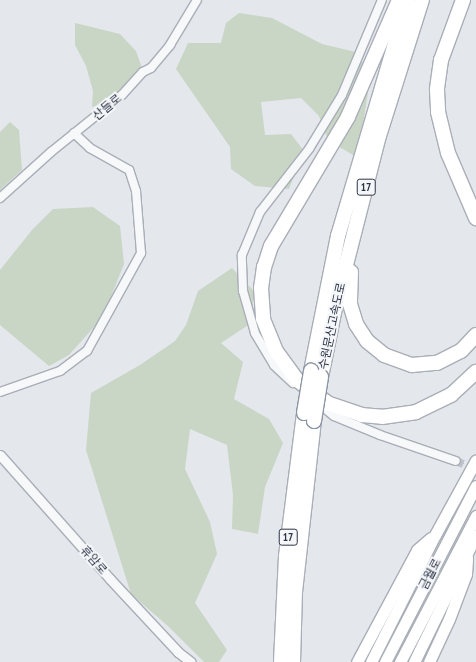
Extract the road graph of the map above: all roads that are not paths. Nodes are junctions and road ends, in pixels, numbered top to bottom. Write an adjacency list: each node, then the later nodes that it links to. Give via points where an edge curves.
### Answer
1 (197, 0): 8 (street, 산들로, via 170,45 151,68 143,72 125,92)
2 (382, 0): 20 (street, via 342,95 309,149 260,212 242,255 243,290 255,332 274,365 294,385 334,416)
3 (399, 0): 14 (highway, via 348,117 271,246 261,288 263,319 276,351 297,380 327,403 361,415 382,417 416,412 451,395)
4 (408, 0): 15 (highway, 수원문산고속도로 / 17, via 338,236)
5 (422, 0): 11 (highway, 수원문산고속도로 / 17, via 398,73)
6 (462, 0): 12 (highway, via 441,60 437,90 438,112 448,153)
7 (472, 0): 9 (highway, via 452,58 447,96 451,136)
8 (74, 133): 10 (street, 산들로); 16 (street, via 90,148 129,170 136,191 141,253 87,351 60,372)
9 (476, 195)
10 (0, 198)
11 (359, 214): 13 (highway, via 349,287 350,304 356,324 375,349 400,362 425,365 449,358 461,351); 15 (highway, 수원문산고속도로 / 17)
12 (476, 218)
13 (476, 335)
14 (476, 372)
15 (316, 374): 17 (highway, 수원문산고속도로 / 17, bridge)
16 (0, 392)
17 (309, 417): 27 (highway, 수원문산고속도로 / 17, via 286,556); 28 (highway, 수원문산고속도로 / 17, via 295,585)
18 (0, 455): 26 (street, 휴암로, via 110,579 178,652)
19 (476, 460): 23 (main road)
20 (456, 462)
21 (476, 486): 31 (main road, 금월로)
22 (476, 516): 32 (main road, 금월로)
23 (435, 535): 29 (main road, via 417,550); 30 (main road)
24 (476, 535): 25 (main road)
25 (468, 551): 33 (main road); 34 (main road, via 463,582 450,619)
26 (191, 662)
27 (281, 662)
28 (292, 662)
29 (357, 662)
30 (371, 662)
31 (385, 662)
32 (400, 662)
33 (414, 662)
34 (429, 662)

